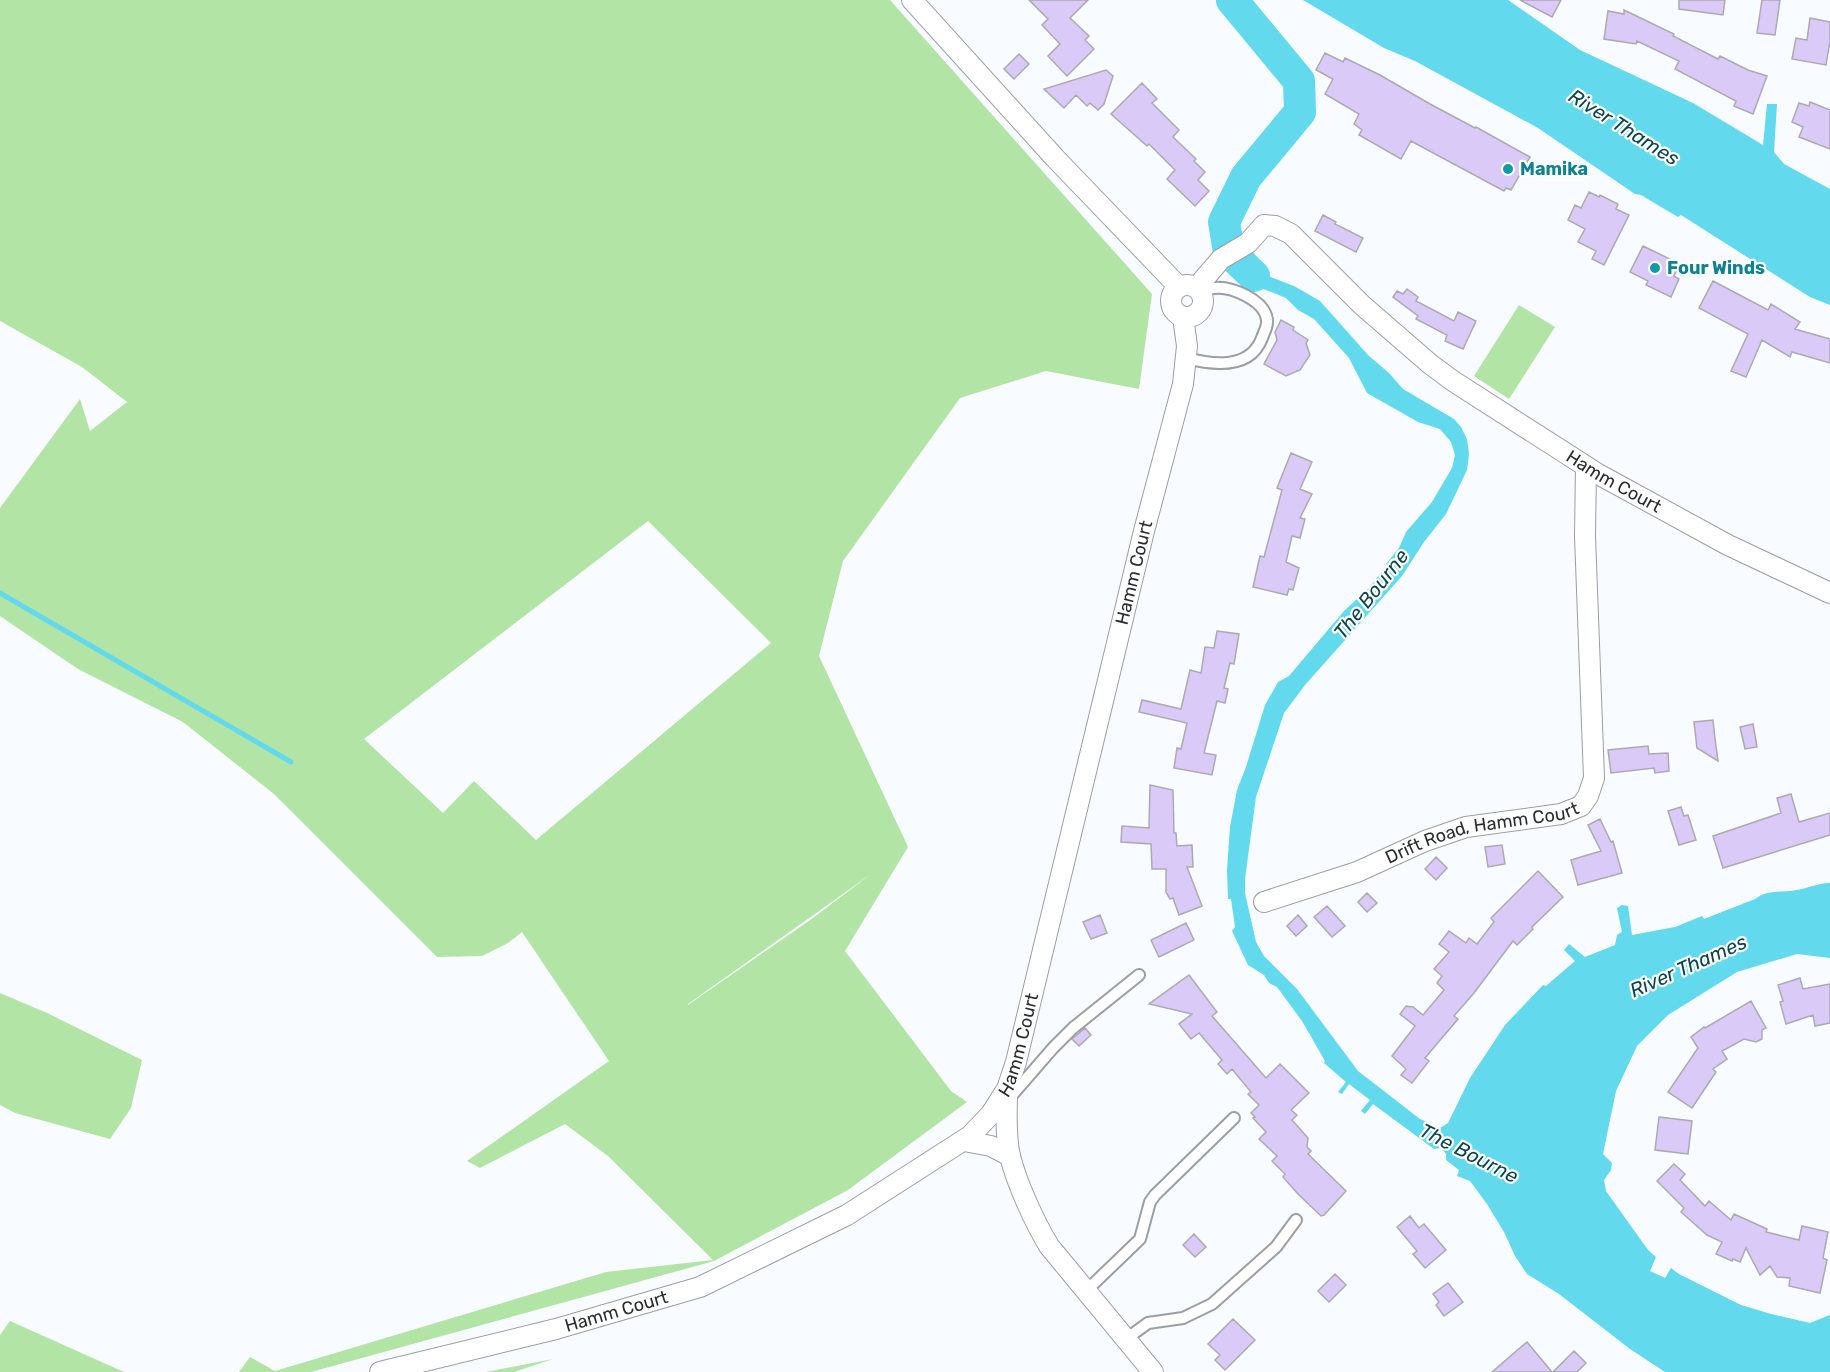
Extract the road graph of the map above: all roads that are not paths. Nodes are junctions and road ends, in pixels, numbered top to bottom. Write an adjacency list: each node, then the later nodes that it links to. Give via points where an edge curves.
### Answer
1 (912, 0): 2 (street, via 1055,158)
2 (1192, 288): 3 (street, via 1203,296 1203,308 1194,316); 3 (street, via 1174,291 1171,303); 4 (lane, via 1230,290 1255,302 1267,320 1259,347 1245,358 1219,363); 5 (street, Hamm Court, via 1221,259 1248,243 1264,225 1275,226 1291,234 1362,305 1430,364)
3 (1183, 317): 4 (street, Hamm Court)
4 (1186, 358): 9 (street, Hamm Court, via 1183,384)
5 (1586, 467): 6 (street, Hamm Court, via 1715,538); 7 (street, Drift Road, Hamm Court, via 1594,778 1581,806 1561,814 1466,827 1357,872)
6 (1830, 593)
7 (1264, 902)
8 (1138, 975): 9 (lane, via 1073,1028)
9 (1007, 1095): 11 (street, Hamm Court); 12 (street)
10 (1234, 1118): 14 (lane, via 1155,1195 1140,1239)
11 (964, 1141): 12 (street, via 991,1146); 16 (street, Hamm Court, via 847,1215 700,1287 556,1329)
12 (1010, 1156): 14 (street, via 1036,1223 1049,1246)
13 (1296, 1220): 15 (lane, via 1276,1247 1212,1304 1183,1318 1148,1323)
14 (1086, 1291): 15 (street)
15 (1126, 1339): 17 (street)
16 (380, 1372)
17 (1153, 1372)

